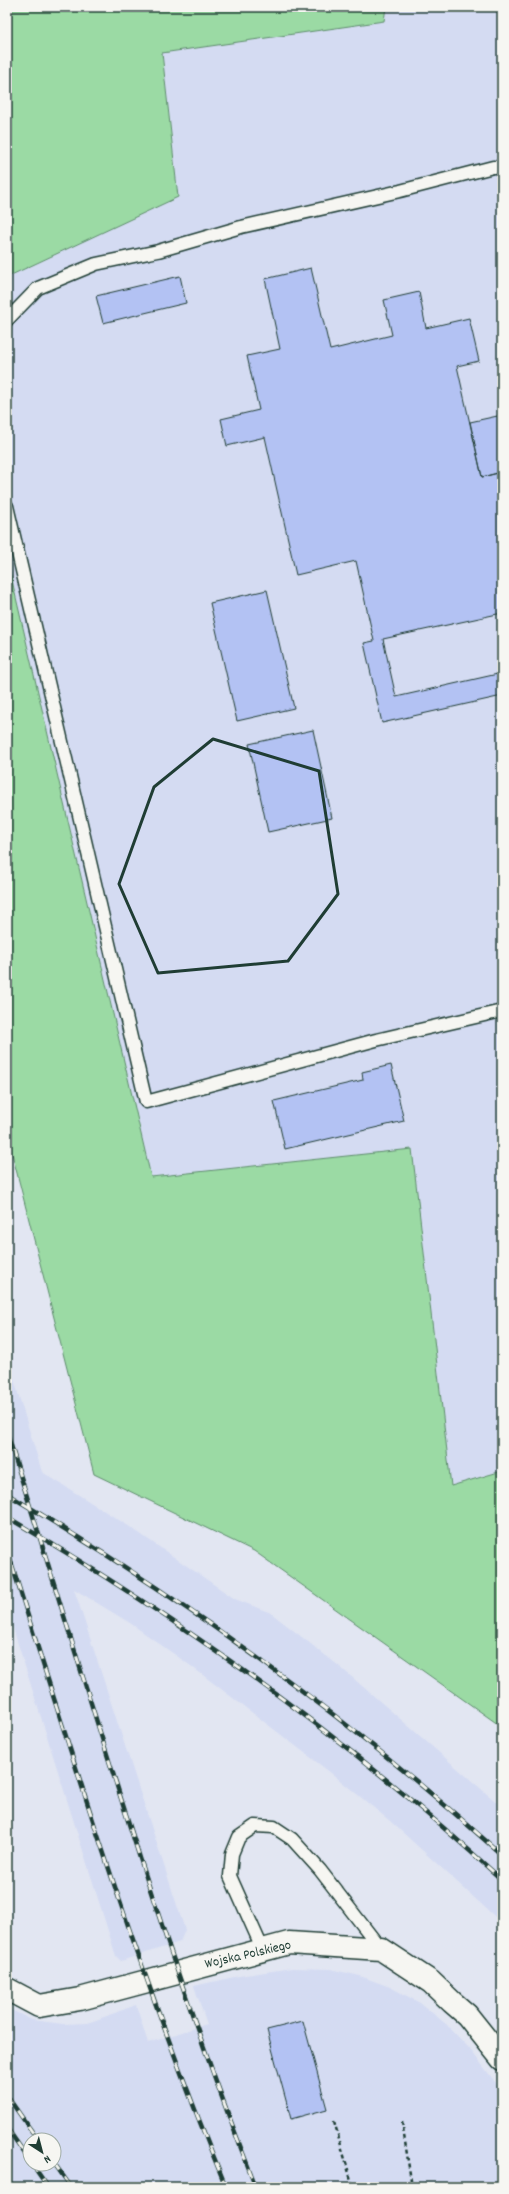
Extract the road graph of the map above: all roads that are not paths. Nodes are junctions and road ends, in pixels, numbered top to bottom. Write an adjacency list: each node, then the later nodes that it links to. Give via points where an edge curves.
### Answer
1 (502, 167): 2 (lane, via 493,167 400,192 241,227 158,251 96,264 38,288)
2 (7, 320)
3 (7, 506): 4 (lane, via 146,1102 376,1040)
4 (502, 1011)
5 (381, 1949): 6 (street, Wojska Polskiego, via 289,1943); 6 (lane, via 320,1870 292,1840 274,1827 255,1826 239,1837 232,1854 230,1876); 8 (street, Wojska Polskiego, via 431,1982 467,2015)
6 (263, 1950): 7 (street, Wojska Polskiego, via 80,1999 39,2006)
7 (7, 1989)
8 (502, 2059)

